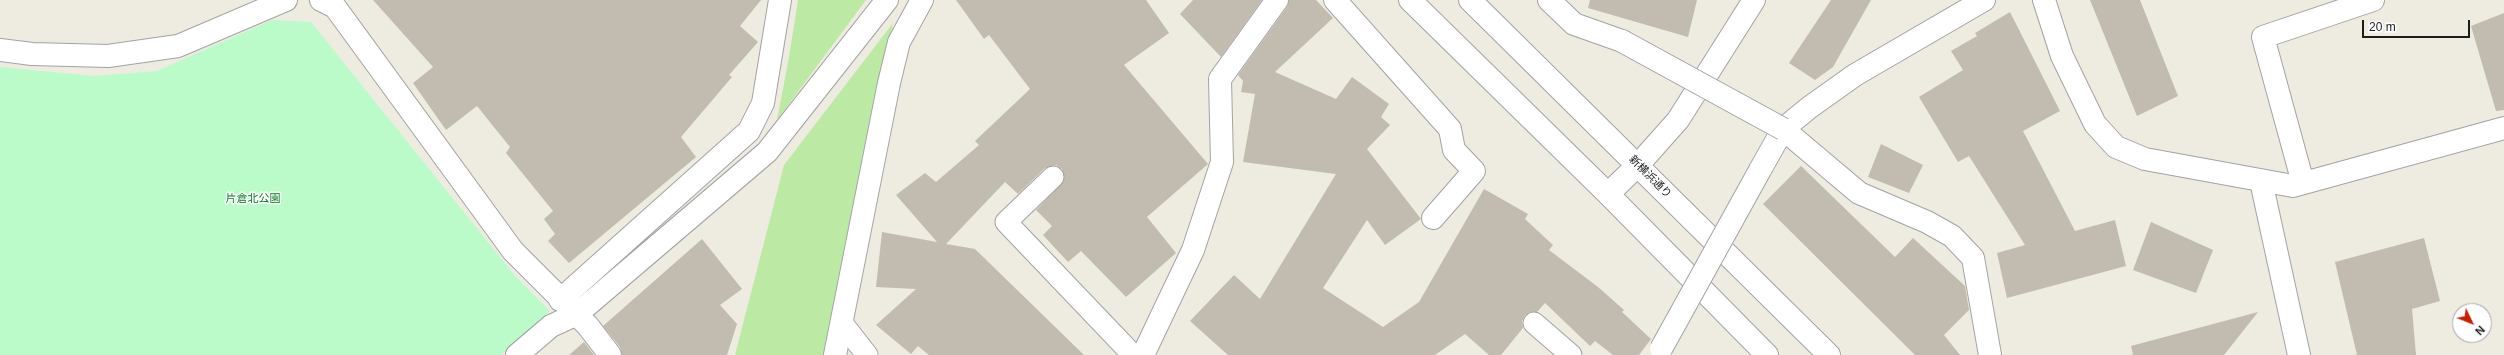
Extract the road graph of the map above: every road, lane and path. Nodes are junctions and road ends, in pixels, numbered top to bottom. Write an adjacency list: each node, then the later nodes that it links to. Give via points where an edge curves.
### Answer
1 (286, 0): 15 (street, via 178,46 108,56 32,54)
2 (321, 0): 24 (street, via 335,7 513,251)
3 (780, 0): 24 (street, via 763,103 749,131)
4 (887, 0): 25 (street, via 768,152)
5 (922, 0): 26 (street, via 899,42)
6 (1277, 0): 34 (street, via 1220,79 1222,162 1193,250)
7 (1335, 0): 23 (street, via 1450,129 1454,150 1474,171)
8 (1410, 0): 22 (street)
9 (1470, 0): 18 (street, 新横浜通り)
10 (1549, 0): 16 (street, bridge, via 1574,24 1622,41)
11 (1754, 0): 18 (street, via 1678,120)
12 (1984, 0): 16 (street, via 1855,75)
13 (2044, 0): 20 (street, via 2062,56 2092,117 2116,147 2145,158)
14 (2373, 0): 21 (street, via 2263,37)
15 (0, 50)
16 (1783, 128): 28 (street, bridge); 38 (street, via 1859,193 1927,222 1952,236 1973,258)
17 (2504, 128): 21 (street)
18 (1638, 165): 22 (street); 37 (street, 新横浜通り)
19 (1053, 177): 33 (lane, via 1006,222)
20 (2261, 180): 21 (street, via 2293,186); 39 (street)
21 (2303, 183)
22 (1608, 194): 36 (street)
23 (1433, 218)
24 (560, 300): 25 (street)
25 (577, 314): 29 (street, via 551,326); 30 (street)
26 (842, 323): 31 (street); 32 (lane)
27 (1534, 324): 35 (lane)
28 (1660, 352)
29 (517, 355)
30 (610, 355)
31 (835, 355)
32 (867, 355)
33 (1133, 355)
34 (1143, 355)
35 (1571, 355)
36 (1767, 355)
37 (1829, 355)
38 (1990, 355)
39 (2299, 355)

